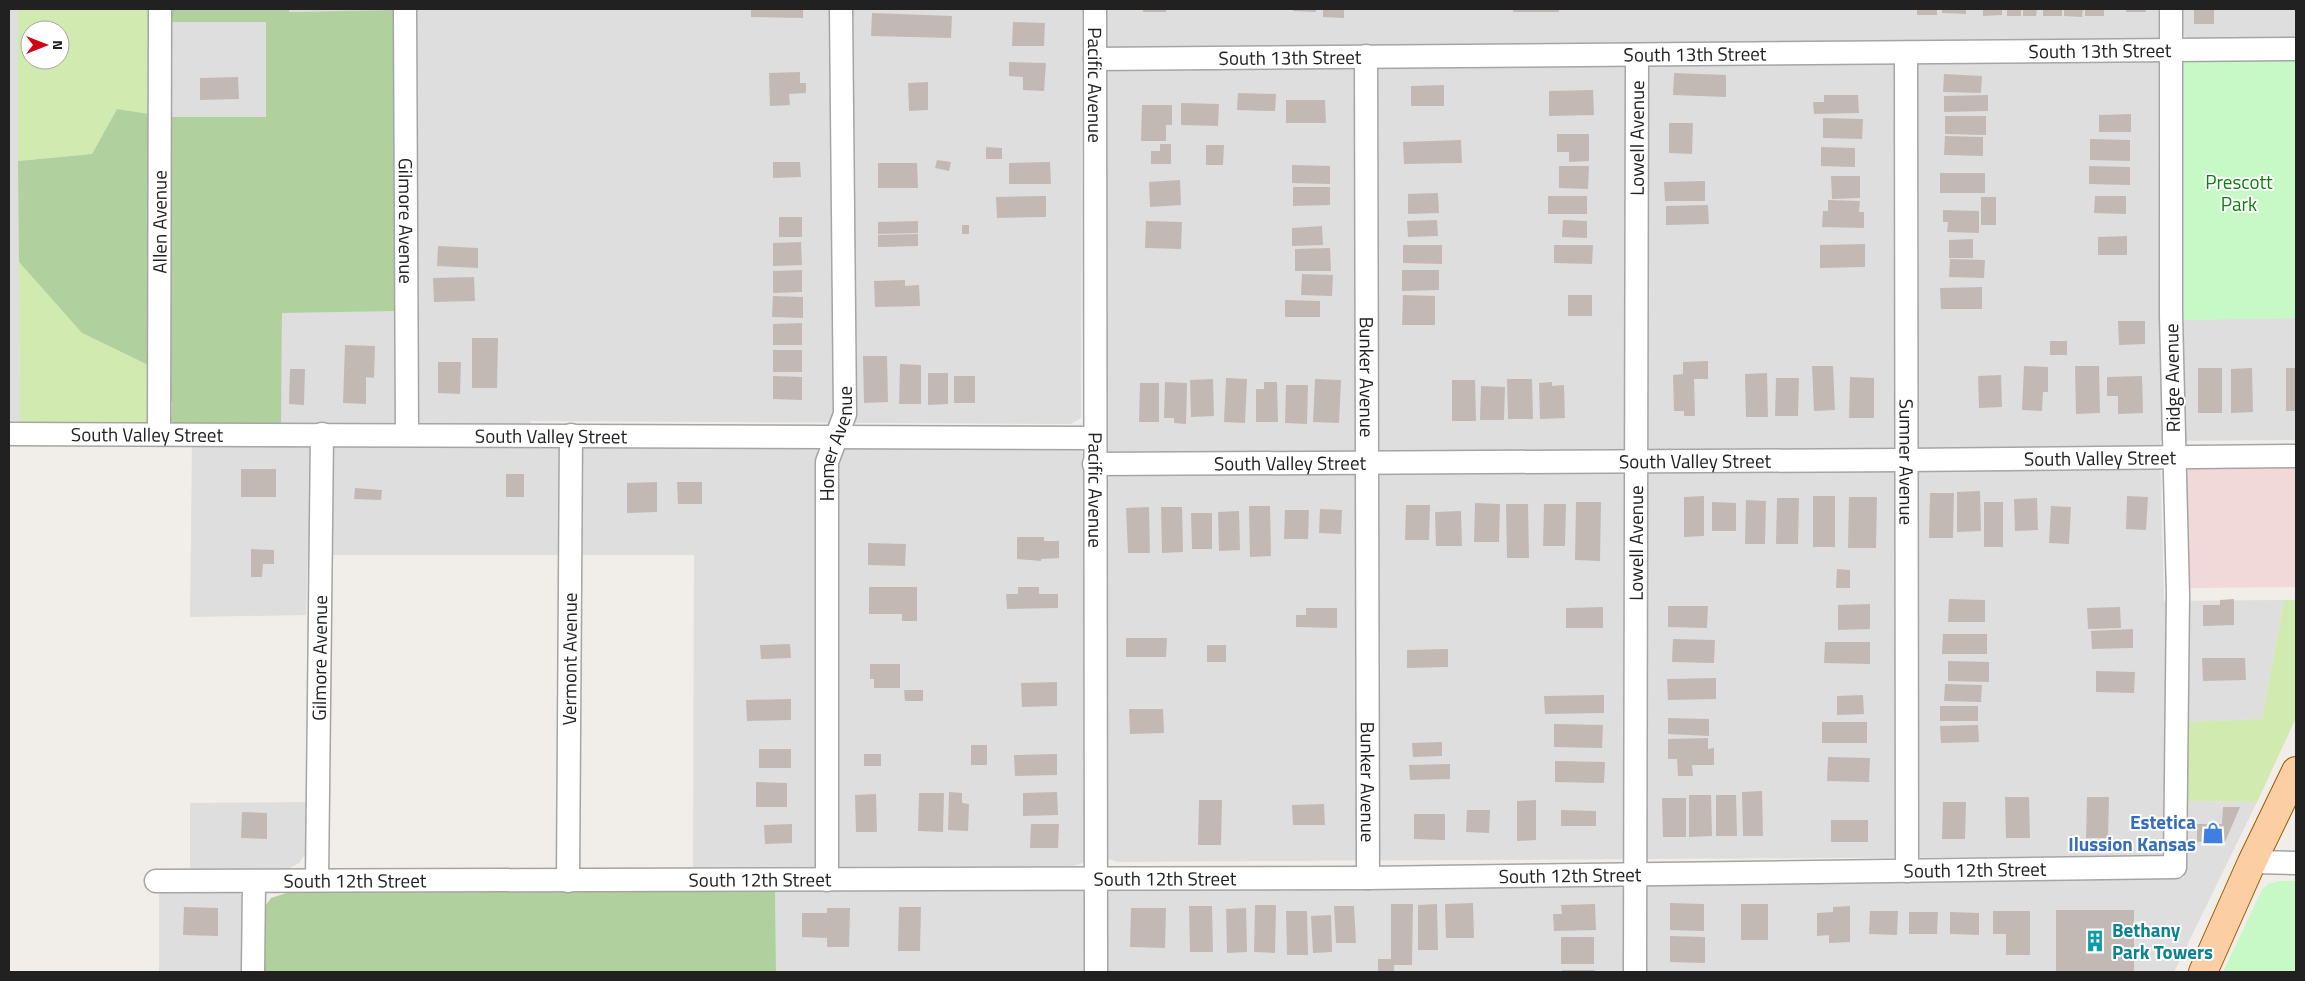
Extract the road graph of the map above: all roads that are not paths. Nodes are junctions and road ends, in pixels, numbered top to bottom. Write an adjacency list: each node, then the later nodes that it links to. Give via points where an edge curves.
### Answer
1 (160, 9): 13 (street, Allen Avenue)
2 (405, 9): 15 (street, Gilmore Avenue)
3 (842, 9): 17 (street, Homer Avenue, via 845,414)
4 (1095, 9): 11 (street, Pacific Avenue)
5 (2171, 9): 7 (street, Ridge Avenue)
6 (2296, 49): 7 (street, South 13th Street)
7 (2171, 50): 8 (street, South 13th Street); 20 (street, Ridge Avenue)
8 (1906, 53): 9 (street, South 13th Street); 21 (street, Sumner Avenue)
9 (1638, 55): 10 (street, South 13th Street); 22 (street, Lowell Avenue)
10 (1366, 56): 11 (street, South 13th Street); 23 (street, Bunker Avenue)
11 (1095, 59): 18 (street, Pacific Avenue)
12 (9, 434): 13 (street, South Valley Street)
13 (159, 434): 14 (street, South Valley Street)
14 (322, 434): 15 (street, South Valley Street); 33 (street, Gilmore Avenue)
15 (407, 434): 16 (street, South Valley Street)
16 (571, 435): 17 (street, South Valley Street); 35 (street, Vermont Avenue)
17 (835, 436): 18 (street, South Valley Street); 34 (street, Homer Avenue, via 827,462)
18 (1094, 438): 24 (street, Pacific Avenue)
19 (2296, 456): 20 (street, South Valley Street)
20 (2173, 457): 21 (street, South Valley Street); 28 (street, Ridge Avenue, via 2178,595)
21 (1906, 460): 22 (street, South Valley Street); 29 (street, Sumner Avenue)
22 (1635, 461): 23 (street, South Valley Street); 30 (street, Lowell Avenue)
23 (1367, 462): 24 (street, South Valley Street); 31 (street, Bunker Avenue)
24 (1094, 464): 32 (street, Pacific Avenue)
25 (2296, 771): 26 (main road)
26 (2252, 862): 27 (street); 41 (main road)
27 (2296, 863)
28 (2175, 867): 29 (street, South 12th Street)
29 (1907, 871): 30 (street, South 12th Street)
30 (1634, 873): 31 (street, South 12th Street); 40 (street, Lowell Avenue)
31 (1368, 878): 32 (street, South 12th Street)
32 (1094, 879): 34 (street, South 12th Street); 39 (street, Pacific Avenue)
33 (318, 880): 35 (street, South 12th Street); 37 (street, South 12th Street)
34 (827, 880): 35 (street, South 12th Street)
35 (568, 881)
36 (156, 882): 37 (street, South 12th Street)
37 (254, 882): 38 (street)
38 (253, 972)
39 (1096, 972)
40 (1635, 972)
41 (2203, 972)

